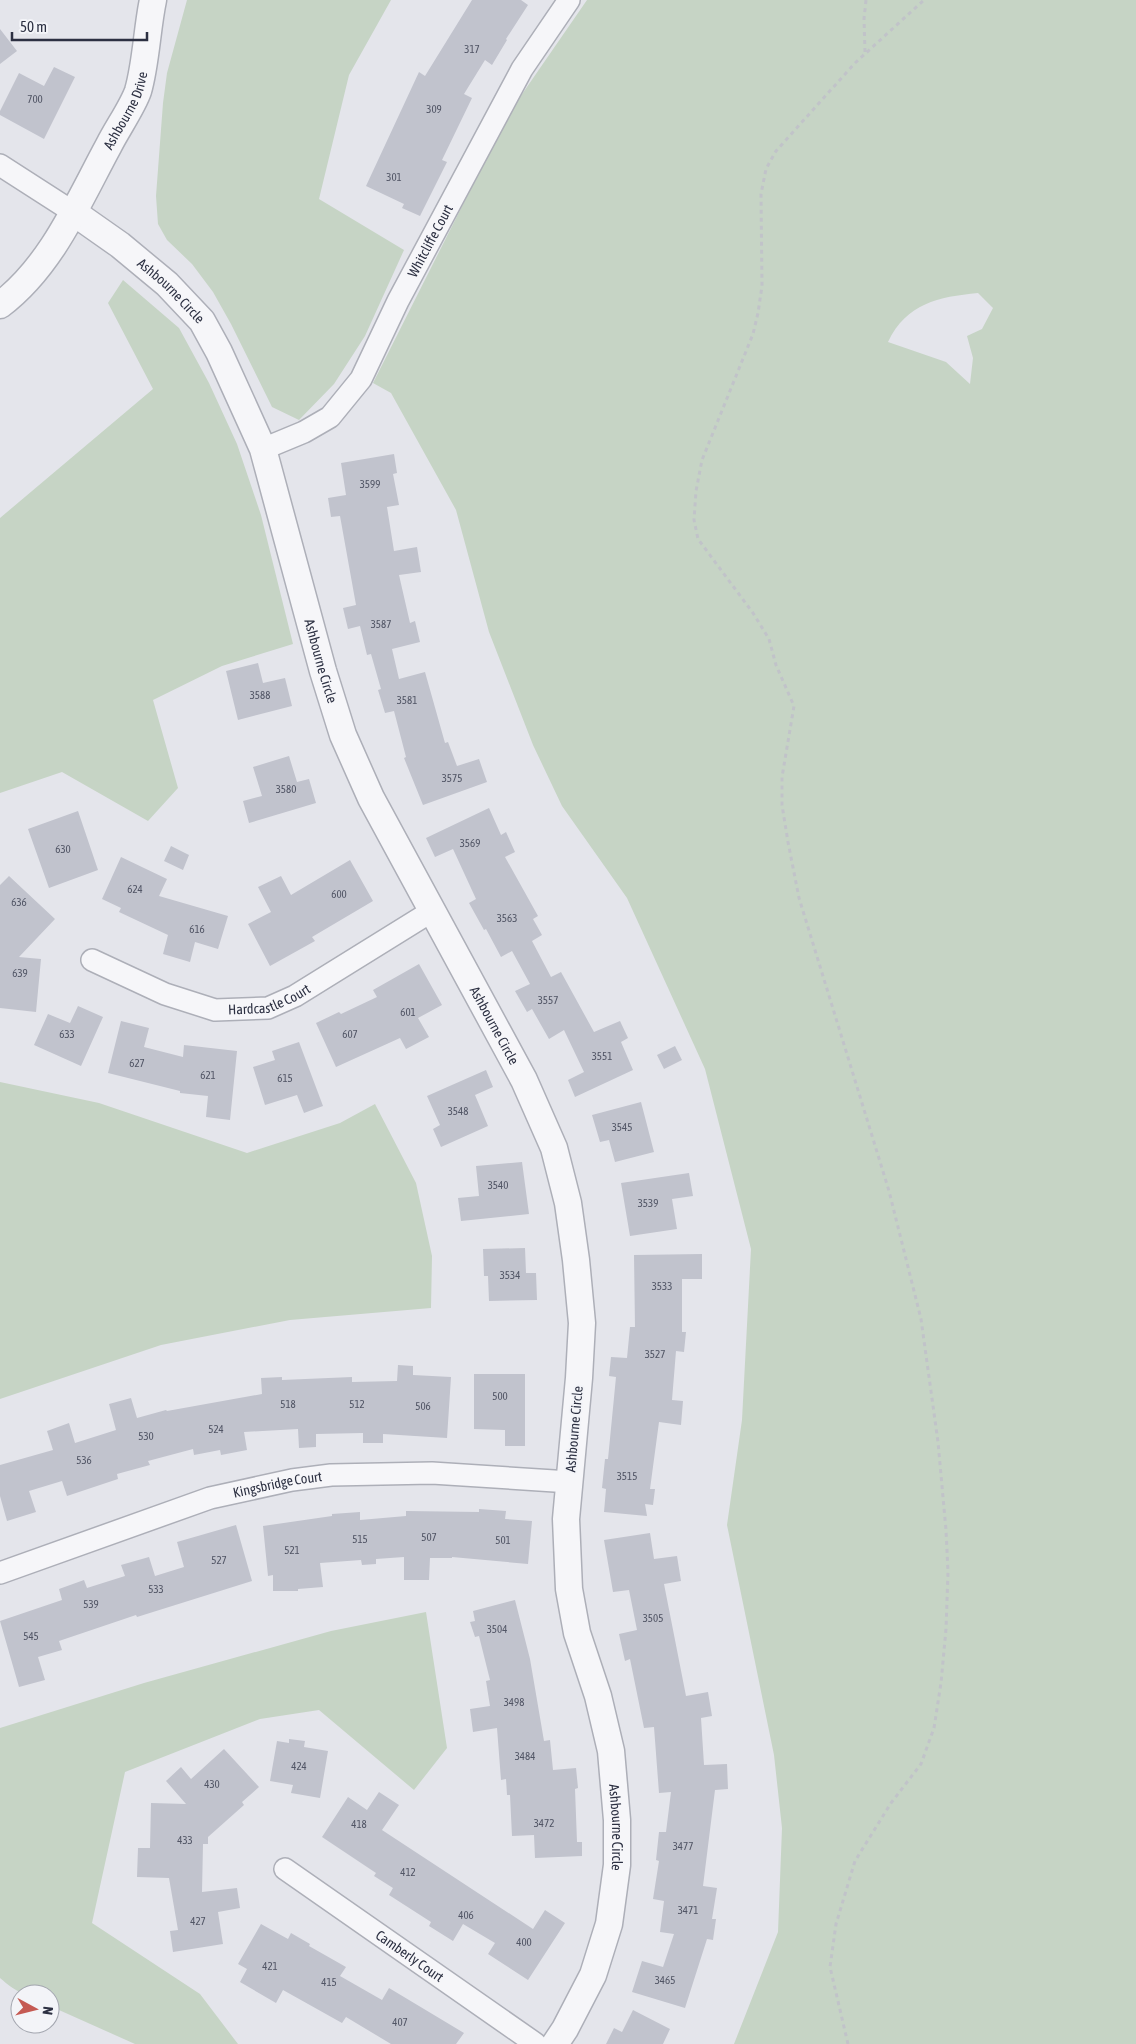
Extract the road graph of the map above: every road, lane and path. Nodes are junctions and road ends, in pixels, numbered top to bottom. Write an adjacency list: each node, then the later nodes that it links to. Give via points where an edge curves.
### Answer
1 (153, 0): 7 (street, Ashbourne Drive, via 138,92)
2 (569, 0): 9 (street, Whitcliffe Court, via 517,78 398,301 361,379 330,417)
3 (866, 0): 5 (path)
4 (924, 0): 5 (path)
5 (865, 53): 17 (path, via 776,151 766,169 761,194 762,286 758,313 753,334 702,460 694,520 698,539 769,639 776,665 794,706 782,777 782,805 788,842 799,898 889,1191 909,1267 926,1348 943,1486 947,1601 934,1728 921,1764 891,1803 855,1861 836,1924 830,1967)
6 (0, 165): 7 (street)
7 (73, 212): 8 (street, via 27,280); 9 (street, Ashbourne Circle, via 161,279 202,321)
8 (0, 304)
9 (263, 449): 10 (street, Ashbourne Circle, via 343,735 371,798)
10 (432, 911): 11 (street, Hardcastle Court, via 295,996 268,1008 215,1010 166,994); 12 (street, Ashbourne Circle, via 524,1080 554,1148 568,1203 582,1323)
11 (92, 960)
12 (570, 1482): 13 (street, Kingsbridge Court, via 432,1473 331,1475 292,1480 210,1498); 16 (street, Ashbourne Circle, via 566,1519 570,1588 577,1633 598,1696 611,1751 617,1865 608,1924 593,1974)
13 (0, 1573)
14 (285, 1868): 15 (street, Camberly Court)
15 (536, 2044)
16 (555, 2044)
17 (848, 2044)

